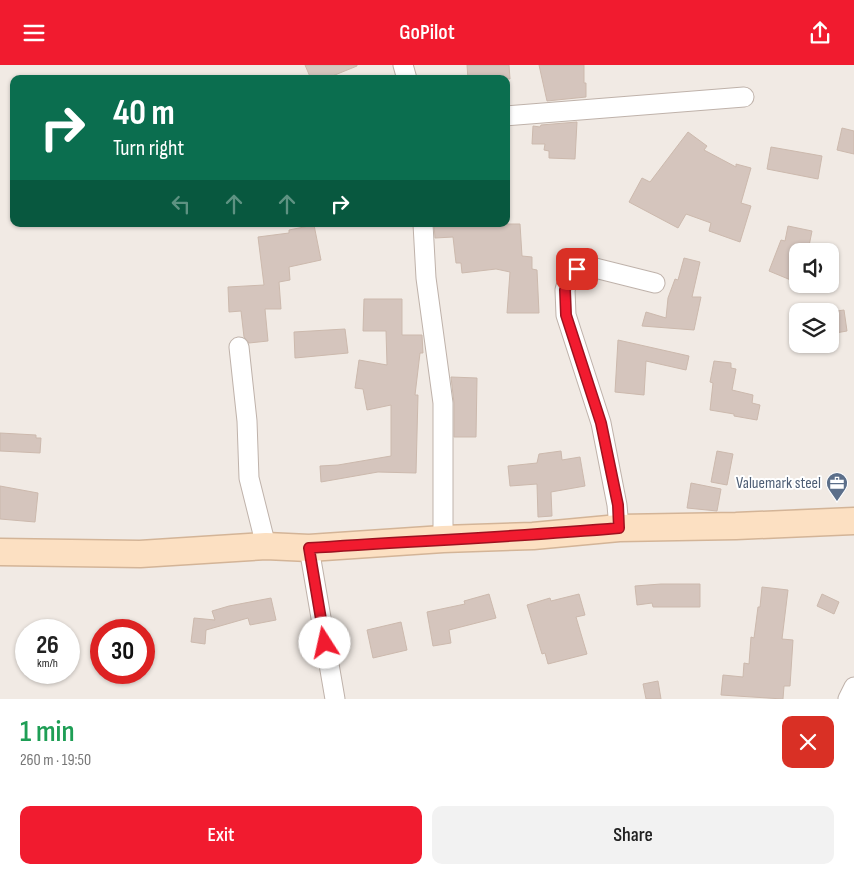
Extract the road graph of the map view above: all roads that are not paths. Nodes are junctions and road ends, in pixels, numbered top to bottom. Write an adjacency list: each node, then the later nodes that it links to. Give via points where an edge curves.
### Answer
1 (744, 97): 2 (street)
2 (510, 116)
3 (423, 227): 8 (street, via 426,278 444,403)
4 (655, 283): 7 (street, via 591,267 577,269 569,276 565,290 566,315 601,423 618,505)
5 (239, 347): 9 (street, via 249,478)
6 (854, 521): 7 (street)
7 (619, 528): 8 (street, via 533,536)
8 (443, 539): 10 (street)
9 (266, 546): 10 (street); 11 (street, via 140,554)
10 (309, 548): 13 (street)
11 (0, 552)
12 (854, 687): 14 (street)
13 (335, 699)
14 (848, 699)

